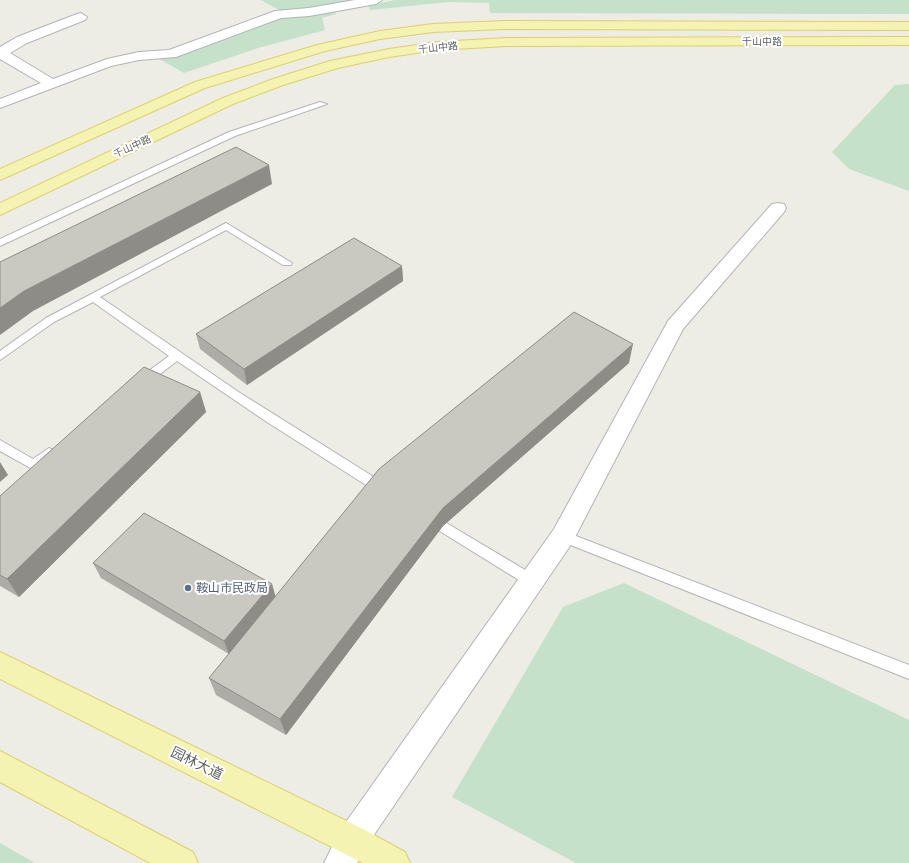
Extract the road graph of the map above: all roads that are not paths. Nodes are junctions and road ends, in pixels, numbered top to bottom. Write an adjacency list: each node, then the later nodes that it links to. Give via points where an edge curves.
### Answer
1 (376, 0): 6 (street, via 309,12 279,14 171,54 139,56 107,63)
2 (81, 17): 5 (street, via 22,40)
3 (909, 26): 9 (main road, 千山中路, via 504,24 380,34 322,48 200,85)
4 (909, 41): 11 (main road, 千山中路, via 507,42 437,46 389,53 335,64 228,101)
5 (0, 53): 6 (street)
6 (52, 84): 7 (street)
7 (0, 104)
8 (323, 104): 12 (lane, via 232,134)
9 (0, 174)
10 (778, 208): 22 (street, via 675,326)
11 (0, 210)
12 (0, 243)
13 (287, 263): 14 (lane, via 226,226)
14 (93, 297): 15 (lane, via 50,320); 16 (lane)
15 (0, 356)
16 (176, 356): 17 (lane); 20 (lane)
17 (132, 389)
18 (0, 445): 19 (lane, via 34,465)
19 (59, 446)
20 (381, 488)
21 (444, 526): 23 (lane)
22 (563, 536): 23 (street); 25 (lane)
23 (532, 581): 27 (street)
24 (0, 666): 27 (main road, 园林大道)
25 (909, 672)
26 (0, 766): 28 (main road)
27 (346, 851): 29 (main road, 园林大道)
28 (182, 863)
29 (394, 863)

